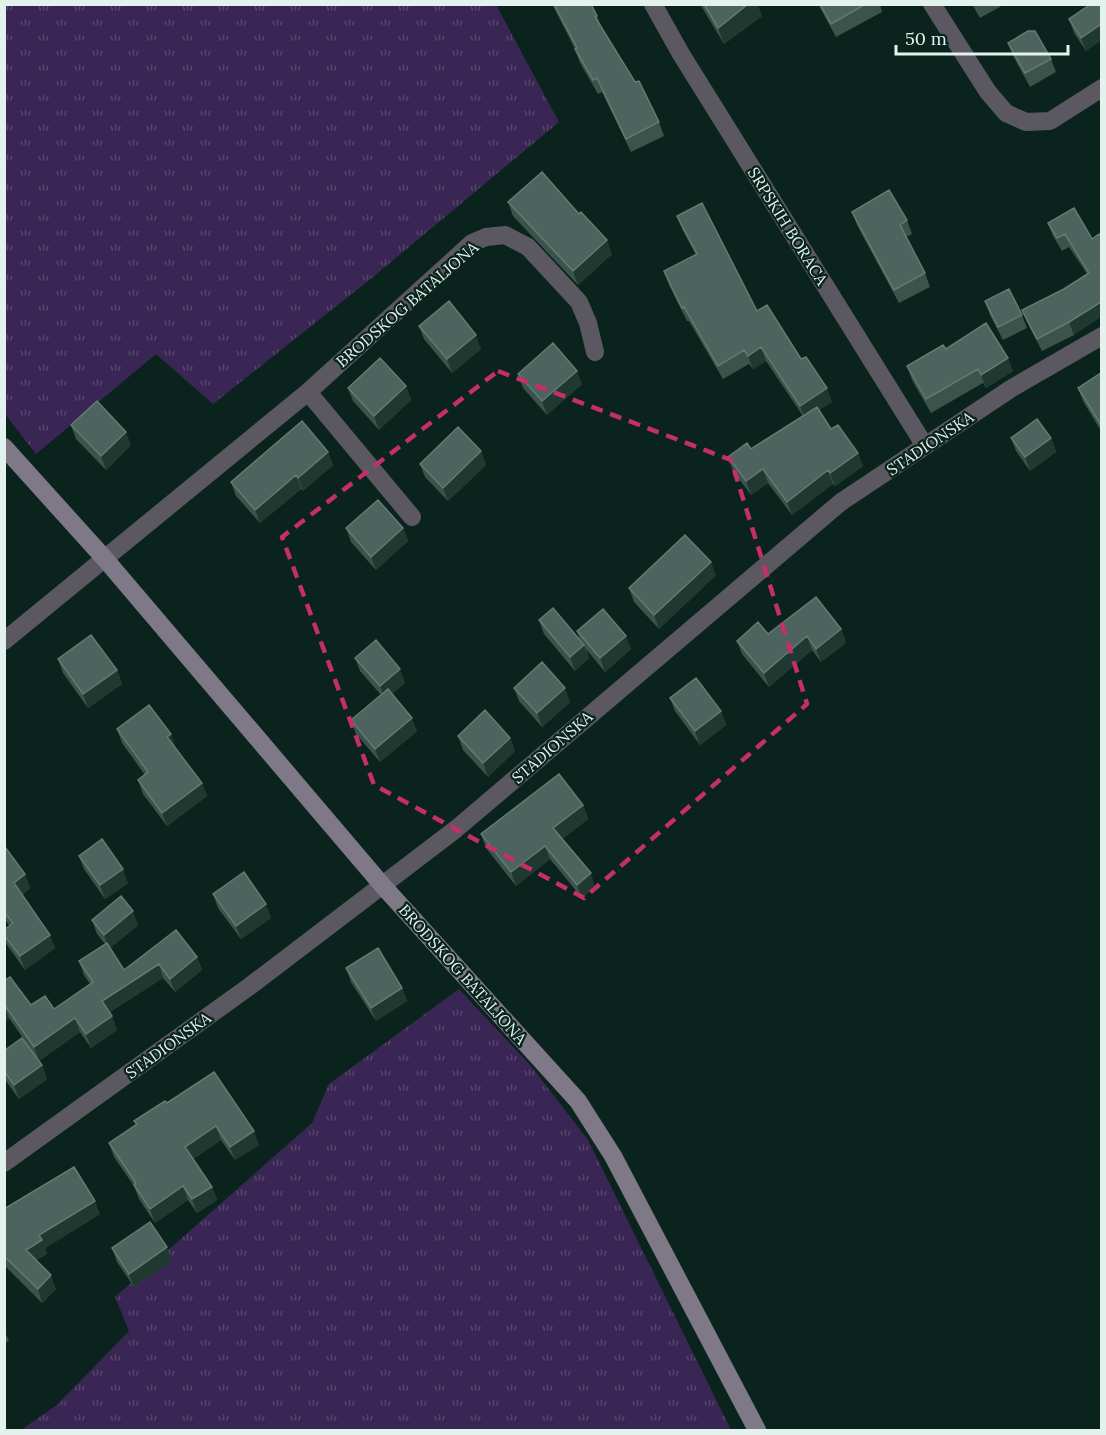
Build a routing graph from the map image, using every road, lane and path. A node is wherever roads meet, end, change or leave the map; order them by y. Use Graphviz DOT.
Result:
graph roads {
  1 [pos="653,4"];
  2 [pos="932,4"];
  3 [pos="1101,88"];
  4 [pos="1101,336"];
  5 [pos="596,352"];
  6 [pos="308,392"];
  7 [pos="925,446"];
  8 [pos="4,447"];
  9 [pos="412,517"];
  10 [pos="105,560"];
  11 [pos="4,641"];
  12 [pos="383,886"];
  13 [pos="4,1163"];
  14 [pos="757,1431"];
  1 -- 7 [label="street, SRPSKIH BORACA"];
  2 -- 3 [label="street"];
  4 -- 7 [label="street, STADIONSKA"];
  5 -- 6 [label="street, BRODSKOG BATALJONA"];
  6 -- 9 [label="street"];
  6 -- 10 [label="street, BRODSKOG BATALJONA"];
  7 -- 12 [label="street, STADIONSKA"];
  8 -- 10 [label="street, BRODSKOG BATALJONA"];
  10 -- 11 [label="street"];
  10 -- 12 [label="street, BRODSKOG BATALJONA"];
  12 -- 13 [label="street, STADIONSKA"];
  12 -- 14 [label="street, BRODSKOG BATALJONA"];
}
